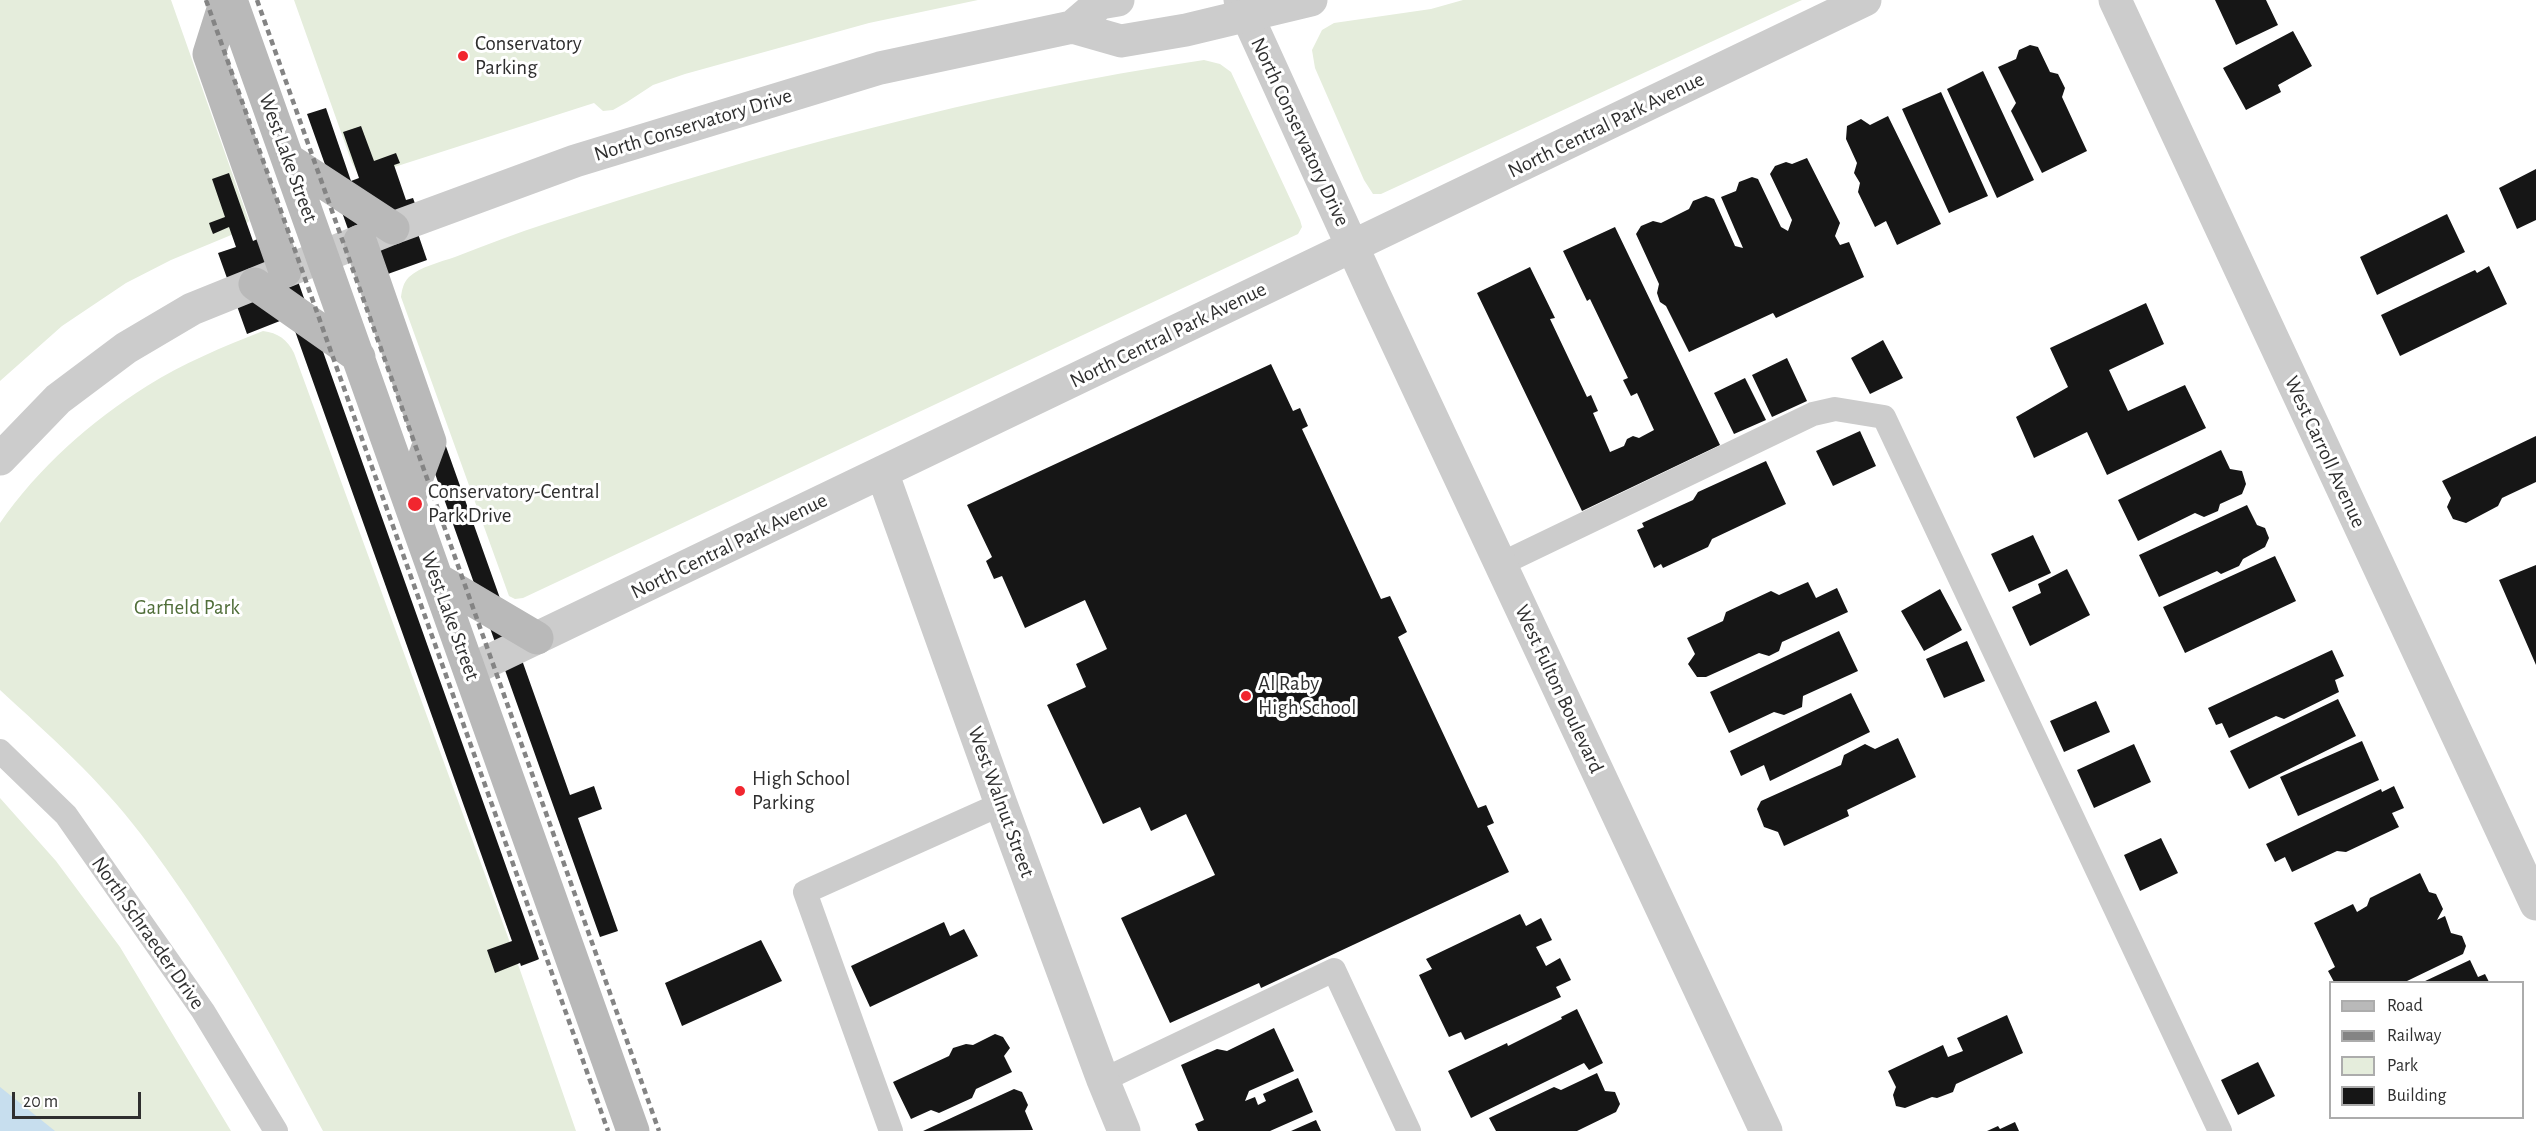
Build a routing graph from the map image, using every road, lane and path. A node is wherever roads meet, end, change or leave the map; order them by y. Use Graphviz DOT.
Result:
graph roads {
  1 [pos="226,0"];
  2 [pos="231,0"];
  3 [pos="1118,0"];
  4 [pos="1311,0"];
  5 [pos="1865,0"];
  6 [pos="2115,0"];
  7 [pos="1244,8"];
  8 [pos="1072,27"];
  9 [pos="289,160"];
  10 [pos="393,228"];
  11 [pos="360,241"];
  12 [pos="1353,247"];
  13 [pos="323,256"];
  14 [pos="285,271"];
  15 [pos="255,284"];
  16 [pos="358,357"];
  17 [pos="0,459"];
  18 [pos="882,472"];
  19 [pos="409,499"];
  20 [pos="1501,564"];
  21 [pos="437,579"];
  22 [pos="537,638"];
  23 [pos="470,670"];
  24 [pos="0,751"];
  25 [pos="1001,804"];
  26 [pos="2536,904"];
  27 [pos="1103,1080"];
  28 [pos="276,1131"];
  29 [pos="633,1131"];
  30 [pos="891,1131"];
  31 [pos="1124,1131"];
  32 [pos="1408,1131"];
  33 [pos="1766,1131"];
  34 [pos="2220,1131"];
  1 -- 14 [label="main road"];
  2 -- 9 [label="main road, West Lake Street"];
  3 -- 8 [label="street, North Conservatory Drive"];
  4 -- 7 [label="street, North Conservatory Drive"];
  5 -- 12 [label="street, North Central Park Avenue"];
  6 -- 26 [label="street, West Carroll Avenue"];
  7 -- 8 [label="street, North Conservatory Drive"];
  7 -- 12 [label="street, North Conservatory Drive"];
  8 -- 10 [label="street, North Conservatory Drive"];
  9 -- 10 [label="main road"];
  9 -- 13 [label="main road, West Lake Street"];
  10 -- 11 [label="street, North Conservatory Drive"];
  11 -- 13 [label="street, North Conservatory Drive"];
  11 -- 19 [label="main road"];
  12 -- 18 [label="street, North Central Park Avenue"];
  12 -- 20 [label="street, West Fulton Boulevard"];
  13 -- 14 [label="street, North Conservatory Drive"];
  13 -- 16 [label="main road, West Lake Street"];
  14 -- 15 [label="street, North Conservatory Drive"];
  15 -- 16 [label="main road"];
  15 -- 17 [label="street, North Conservatory Drive"];
  16 -- 19 [label="main road, West Lake Street"];
  18 -- 22 [label="street, North Central Park Avenue"];
  18 -- 25 [label="street, West Walnut Street"];
  19 -- 21 [label="main road, West Lake Street"];
  20 -- 33 [label="street, West Fulton Boulevard"];
  20 -- 34 [label="lane"];
  21 -- 22 [label="main road"];
  21 -- 23 [label="main road, West Lake Street"];
  22 -- 23 [label="street, North Central Park Avenue"];
  23 -- 29 [label="main road, West Lake Street"];
  24 -- 28 [label="lane, North Schraeder Drive"];
  25 -- 27 [label="street, West Walnut Street"];
  25 -- 30 [label="lane"];
  27 -- 31 [label="street, West Walnut Street"];
  27 -- 32 [label="lane"];
}
